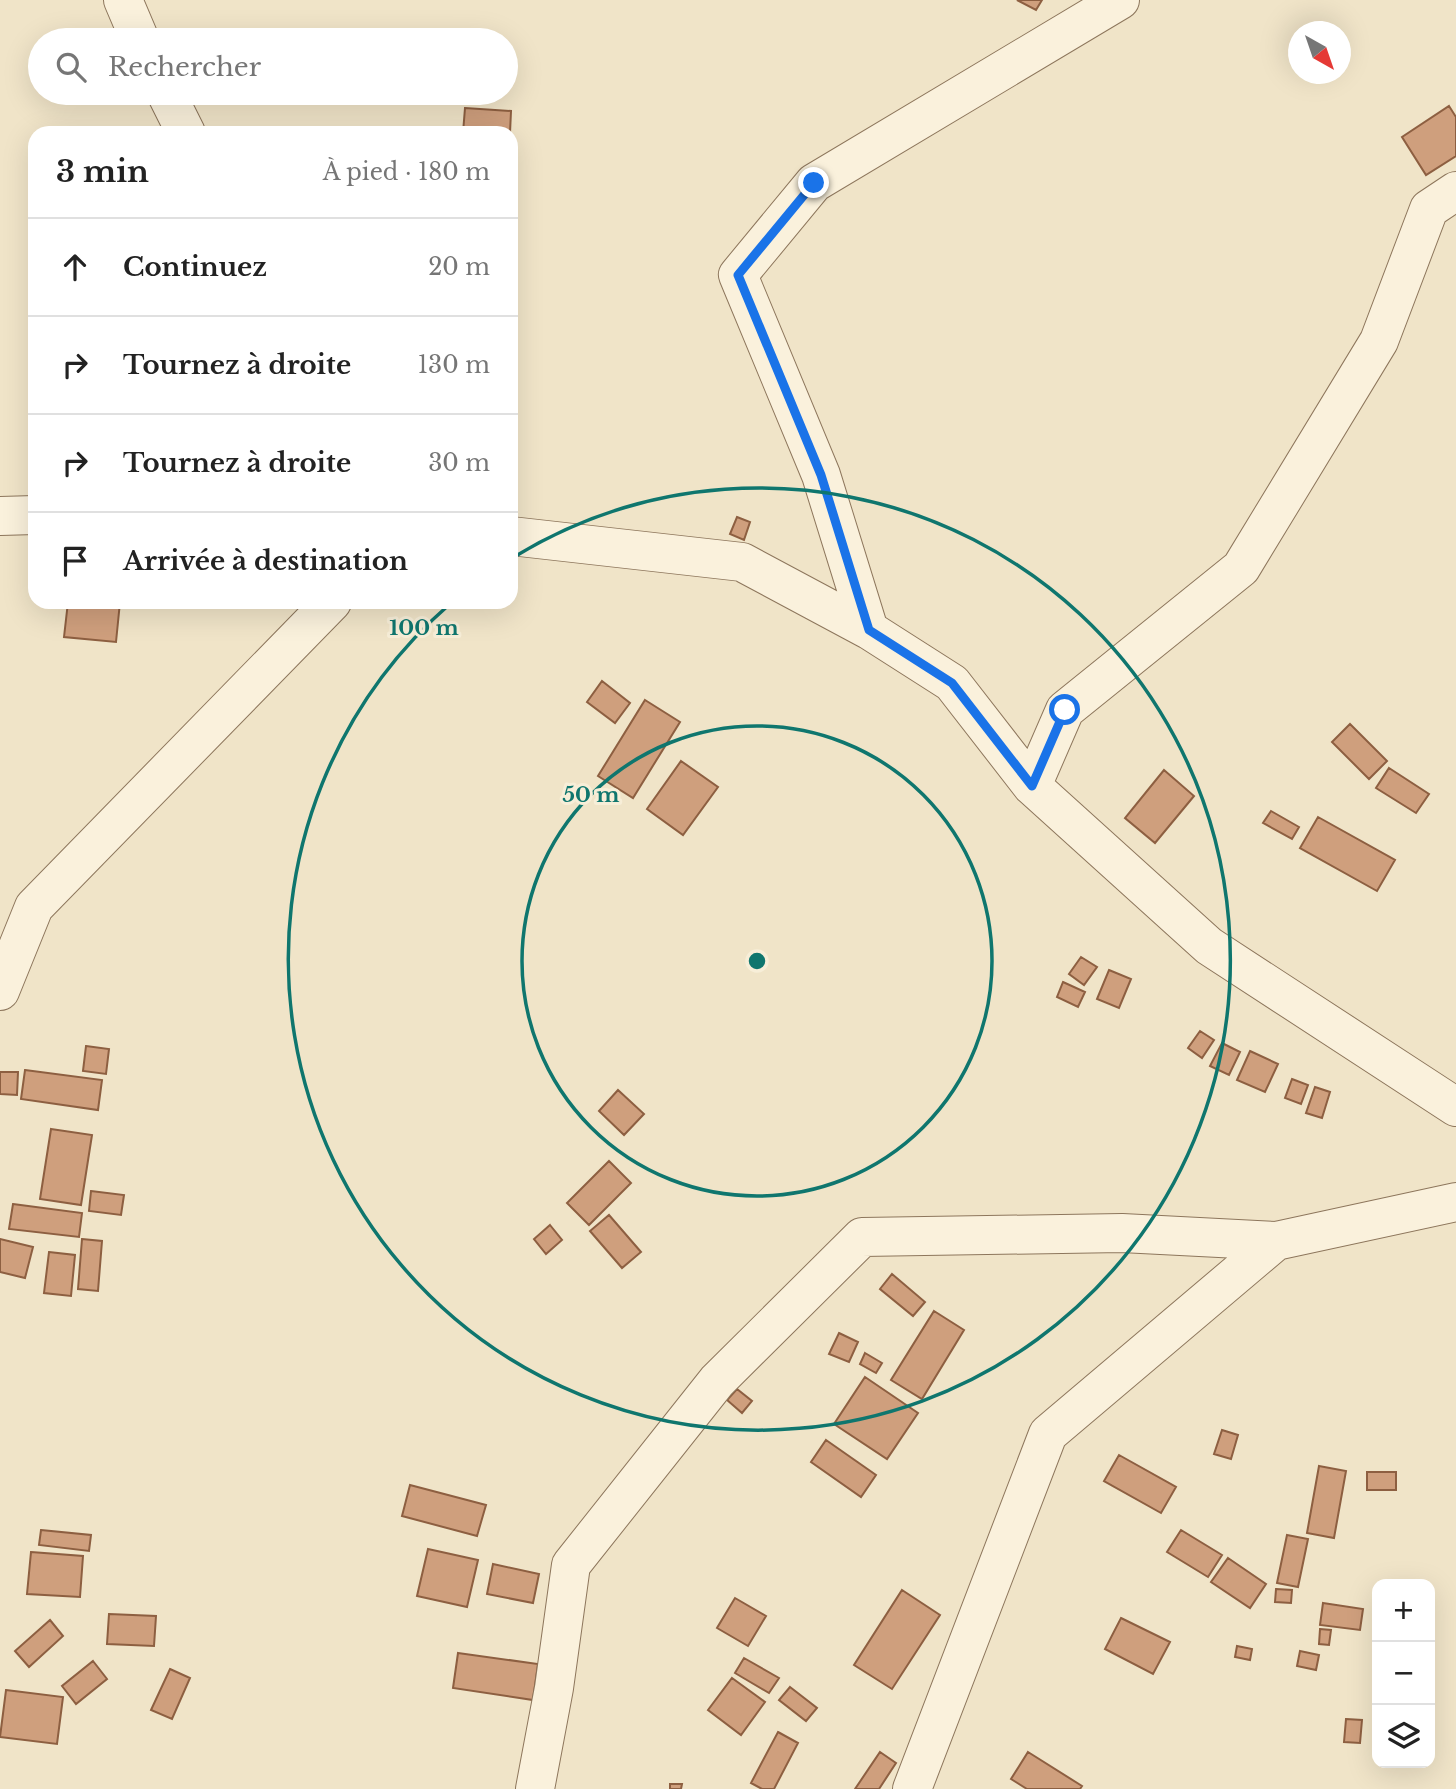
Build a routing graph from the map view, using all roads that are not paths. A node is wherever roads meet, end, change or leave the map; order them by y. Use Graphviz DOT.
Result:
graph roads {
  1 [pos="124,0"];
  2 [pos="1120,0"];
  3 [pos="135,28"];
  4 [pos="172,105"];
  5 [pos="182,126"];
  6 [pos="1456,191"];
  7 [pos="28,515"];
  8 [pos="0,516"];
  9 [pos="518,537"];
  10 [pos="325,609"];
  11 [pos="869,630"];
  12 [pos="1032,786"];
  13 [pos="0,991"];
  14 [pos="1456,1107"];
  15 [pos="1456,1202"];
  16 [pos="1276,1241"];
  17 [pos="535,1789"];
  18 [pos="912,1789"];
  1 -- 3 [label="street"];
  2 -- 11 [label="street"];
  4 -- 5 [label="street"];
  6 -- 12 [label="street"];
  7 -- 8 [label="street"];
  9 -- 11 [label="street"];
  10 -- 13 [label="street"];
  11 -- 12 [label="street"];
  12 -- 14 [label="street"];
  15 -- 16 [label="street"];
  16 -- 17 [label="street"];
  16 -- 18 [label="street"];
}
